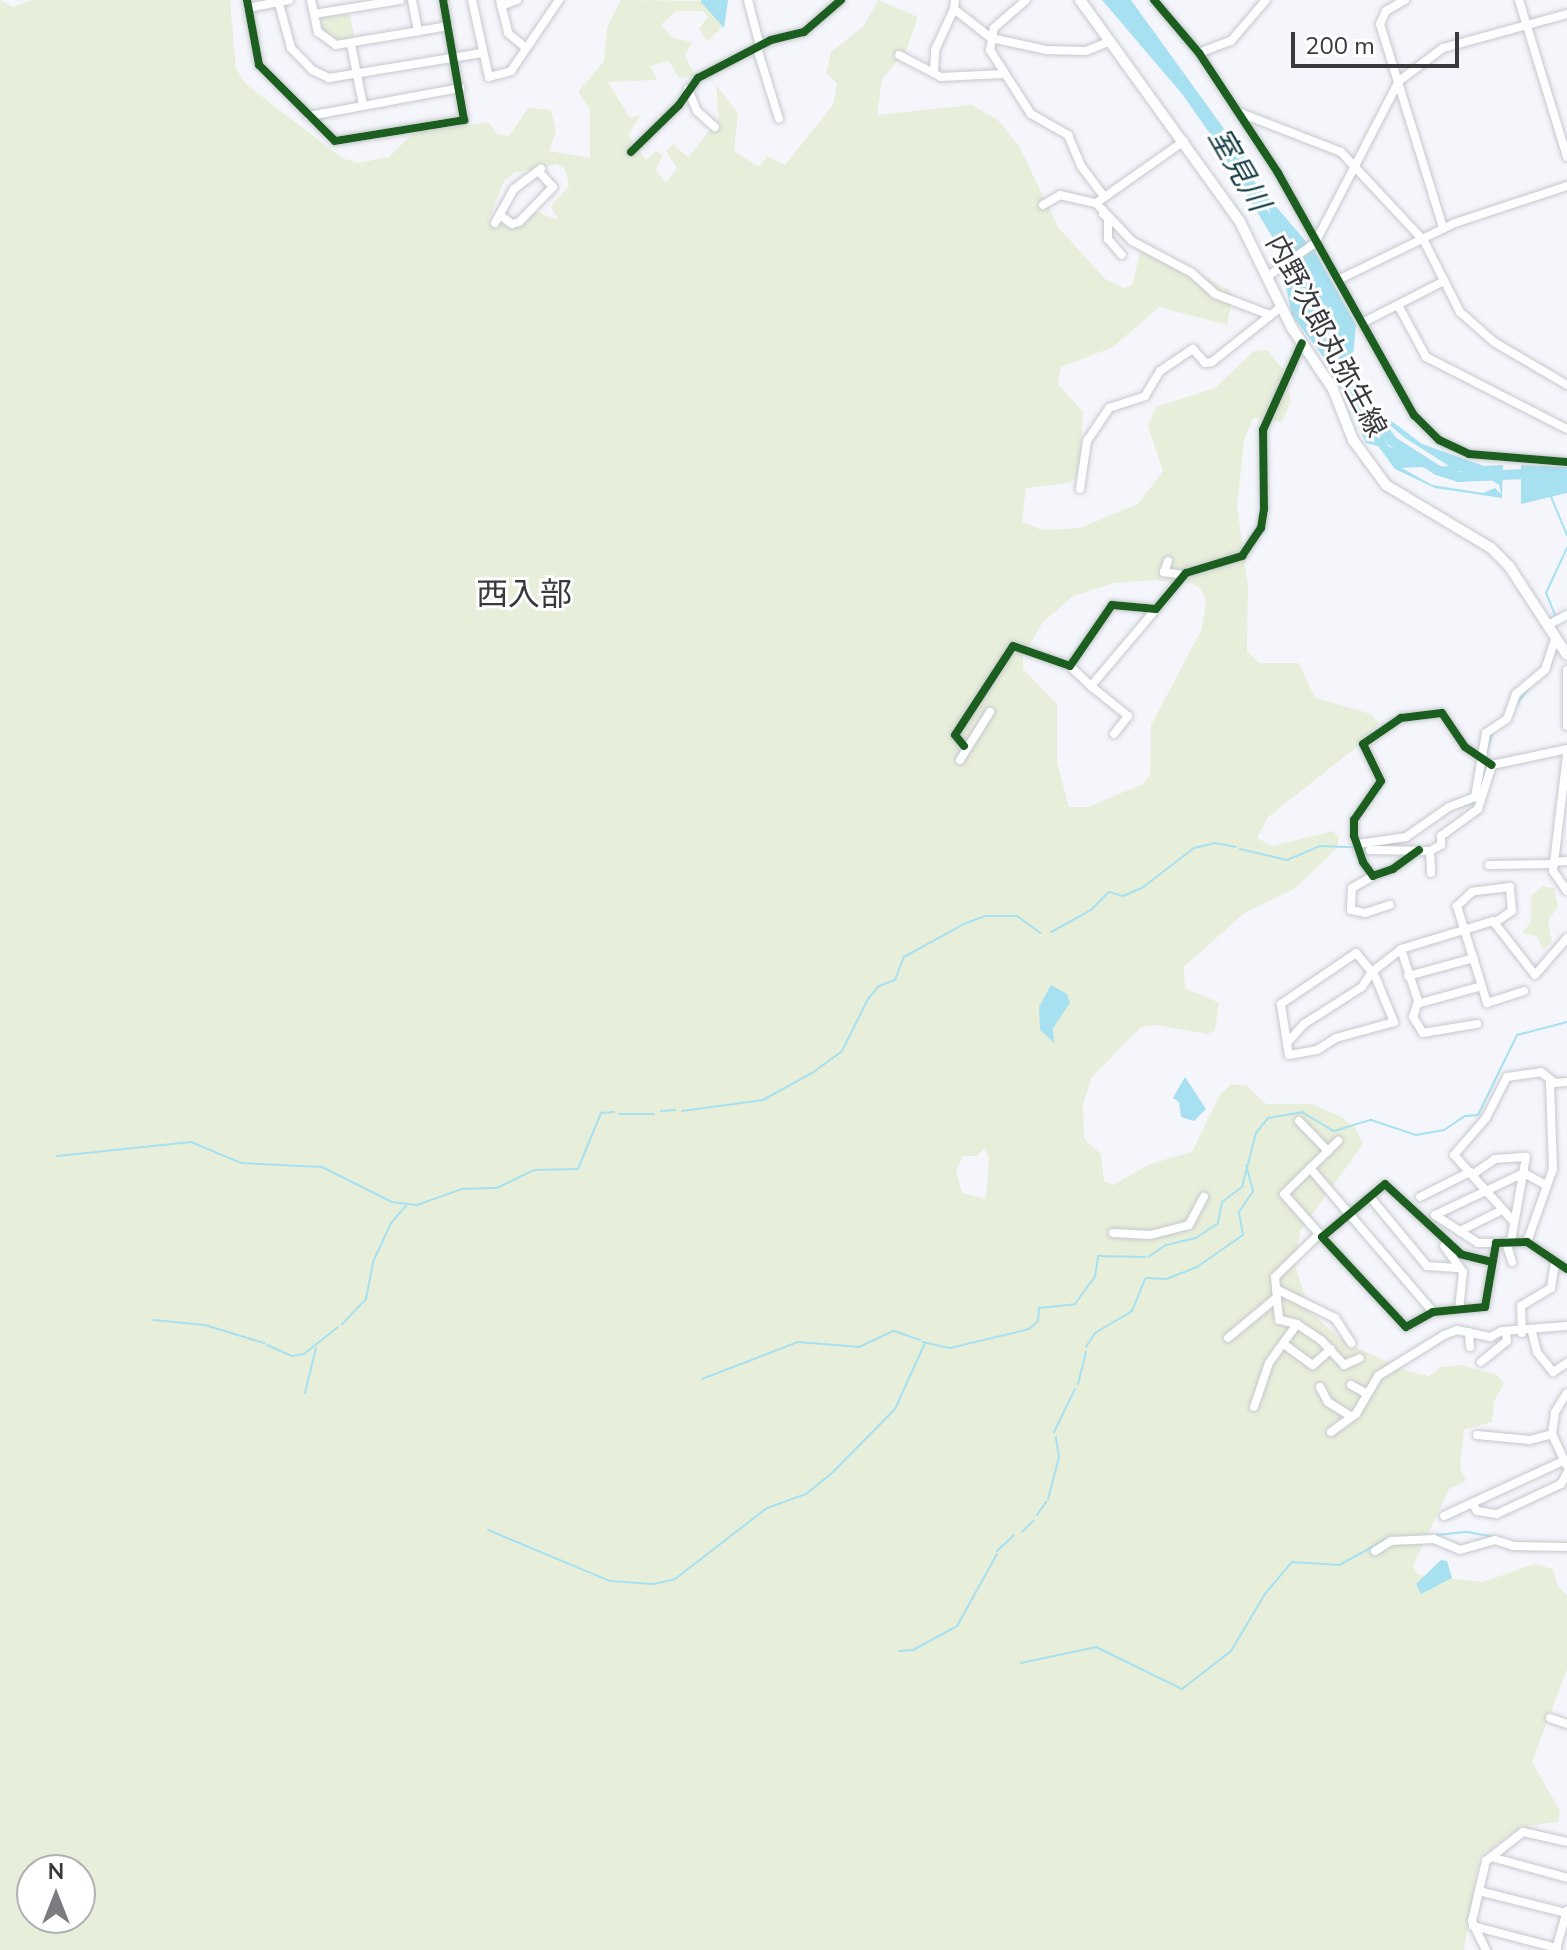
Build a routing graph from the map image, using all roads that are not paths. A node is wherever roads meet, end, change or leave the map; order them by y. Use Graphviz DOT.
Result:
graph roads {
  1 [pos="289,0"];
  2 [pos="311,0"];
  3 [pos="400,0"];
  4 [pos="412,0"];
  5 [pos="443,0"];
  6 [pos="472,0"];
  7 [pos="517,0"];
  8 [pos="559,0"];
  9 [pos="748,0"];
  10 [pos="841,0"];
  11 [pos="1026,0"];
  12 [pos="1080,0"];
  13 [pos="1154,0"];
  14 [pos="1266,0"];
  15 [pos="1405,0"];
  16 [pos="1519,0"];
  17 [pos="278,1"];
  18 [pos="501,3"];
  19 [pos="248,4"];
  20 [pos="955,4"];
  21 [pos="314,14"];
  22 [pos="1567,14"];
  23 [pos="1526,25"];
  24 [pos="448,26"];
  25 [pos="418,31"];
  26 [pos="991,38"];
  27 [pos="1111,41"];
  28 [pos="351,44"];
  29 [pos="758,47"];
  30 [pos="526,48"];
  31 [pos="482,53"];
  32 [pos="1199,53"];
  33 [pos="899,55"];
  34 [pos="454,59"];
  35 [pos="934,72"];
  36 [pos="1002,74"];
  37 [pos="357,76"];
  38 [pos="1399,81"];
  39 [pos="460,88"];
  40 [pos="688,89"];
  41 [pos="363,105"];
  42 [pos="1238,112"];
  43 [pos="309,116"];
  44 [pos="779,119"];
  45 [pos="1555,119"];
  46 [pos="1567,119"];
  47 [pos="715,127"];
  48 [pos="1184,141"];
  49 [pos="631,152"];
  50 [pos="1567,157"];
  51 [pos="1355,165"];
  52 [pos="1567,186"];
  53 [pos="1104,197"];
  54 [pos="1043,205"];
  55 [pos="1094,205"];
  56 [pos="498,219"];
  57 [pos="1443,228"];
  58 [pos="1316,241"];
  59 [pos="1424,241"];
  60 [pos="1122,255"];
  61 [pos="1270,275"];
  62 [pos="1338,280"];
  63 [pos="1444,281"];
  64 [pos="1398,305"];
  65 [pos="1281,307"];
  66 [pos="1267,314"];
  67 [pos="1364,322"];
  68 [pos="1302,343"];
  69 [pos="1567,385"];
  70 [pos="1567,429"];
  71 [pos="1567,462"];
  72 [pos="1080,489"];
  73 [pos="1168,561"];
  74 [pos="1184,575"];
  75 [pos="1156,609"];
  76 [pos="1557,620"];
  77 [pos="1556,637"];
  78 [pos="1567,655"];
  79 [pos="1070,666"];
  80 [pos="1567,670"];
  81 [pos="1091,686"];
  82 [pos="990,712"];
  83 [pos="1567,726"];
  84 [pos="1114,734"];
  85 [pos="964,746"];
  86 [pos="1567,749"];
  87 [pos="1479,755"];
  88 [pos="1567,755"];
  89 [pos="960,760"];
  90 [pos="1492,765"];
  91 [pos="1360,847"];
  92 [pos="1419,850"];
  93 [pos="1430,851"];
  94 [pos="1567,861"];
  95 [pos="1554,863"];
  96 [pos="1489,865"];
  97 [pos="1431,873"];
  98 [pos="1373,876"];
  99 [pos="1567,891"];
  100 [pos="1390,905"];
  101 [pos="1496,922"];
  102 [pos="1465,930"];
  103 [pos="1567,938"];
  104 [pos="1401,949"];
  105 [pos="1474,958"];
  106 [pos="1373,972"];
  107 [pos="1408,976"];
  108 [pos="1482,986"];
  109 [pos="1524,991"];
  110 [pos="1417,1004"];
  111 [pos="1477,1024"];
  112 [pos="1287,1043"];
  113 [pos="1550,1081"];
  114 [pos="1567,1082"];
  115 [pos="1299,1121"];
  116 [pos="1338,1141"];
  117 [pos="1328,1151"];
  118 [pos="1310,1168"];
  119 [pos="1472,1173"];
  120 [pos="1524,1173"];
  121 [pos="1546,1185"];
  122 [pos="1489,1192"];
  123 [pos="1204,1197"];
  124 [pos="1370,1197"];
  125 [pos="1420,1197"];
  126 [pos="1502,1210"];
  127 [pos="1350,1214"];
  128 [pos="1514,1222"];
  129 [pos="1460,1231"];
  130 [pos="1113,1233"];
  131 [pos="1430,1233"];
  132 [pos="1321,1236"];
  133 [pos="1509,1241"];
  134 [pos="1527,1242"];
  135 [pos="1496,1243"];
  136 [pos="1492,1262"];
  137 [pos="1512,1262"];
  138 [pos="1555,1262"];
  139 [pos="1457,1268"];
  140 [pos="1567,1269"];
  141 [pos="1276,1294"];
  142 [pos="1459,1308"];
  143 [pos="1433,1312"];
  144 [pos="1297,1324"];
  145 [pos="1567,1326"];
  146 [pos="1506,1331"];
  147 [pos="1469,1332"];
  148 [pos="1527,1332"];
  149 [pos="1228,1338"];
  150 [pos="1351,1343"];
  151 [pos="1285,1345"];
  152 [pos="1470,1347"];
  153 [pos="1331,1349"];
  154 [pos="1360,1358"];
  155 [pos="1481,1362"];
  156 [pos="1567,1363"];
  157 [pos="1351,1385"];
  158 [pos="1320,1387"];
  159 [pos="1567,1393"];
  160 [pos="1367,1394"];
  161 [pos="1254,1407"];
  162 [pos="1352,1417"];
  163 [pos="1331,1432"];
  164 [pos="1552,1434"];
  165 [pos="1477,1435"];
  166 [pos="1564,1464"];
  167 [pos="1567,1473"];
  168 [pos="1472,1503"];
  169 [pos="1444,1516"];
  170 [pos="1567,1547"];
  171 [pos="1375,1551"];
  172 [pos="1550,1718"];
  173 [pos="1567,1724"];
  174 [pos="1567,1842"];
  175 [pos="1491,1857"];
  176 [pos="1567,1878"];
  177 [pos="1479,1891"];
  178 [pos="1567,1912"];
  179 [pos="1473,1926"];
  180 [pos="1556,1949"];
  181 [pos="1486,1950"];
  1 -- 17 [label="street"];
  2 -- 21 [label="street"];
  3 -- 21 [label="street"];
  4 -- 25 [label="street"];
  5 -- 24 [label="street"];
  6 -- 31 [label="street"];
  7 -- 18 [label="street"];
  8 -- 30 [label="street"];
  9 -- 29 [label="street"];
  10 -- 29 [label="street"];
  11 -- 26 [label="street"];
  12 -- 27 [label="main road, 内野次郎丸弥生線"];
  13 -- 32 [label="street"];
  14 -- 32 [label="street"];
  15 -- 38 [label="street"];
  16 -- 23 [label="street"];
  17 -- 19 [label="street"];
  17 -- 37 [label="street"];
  18 -- 30 [label="street"];
  19 -- 43 [label="street"];
  20 -- 26 [label="street"];
  20 -- 35 [label="street"];
  21 -- 28 [label="street"];
  22 -- 23 [label="street"];
  23 -- 38 [label="street"];
  23 -- 45 [label="street"];
  24 -- 25 [label="street"];
  24 -- 34 [label="street"];
  25 -- 28 [label="street"];
  26 -- 27 [label="street"];
  26 -- 36 [label="street"];
  27 -- 48 [label="main road, 内野次郎丸弥生線"];
  28 -- 37 [label="street"];
  29 -- 40 [label="street"];
  29 -- 44 [label="street"];
  30 -- 31 [label="street"];
  31 -- 34 [label="street"];
  32 -- 42 [label="street"];
  33 -- 35 [label="street"];
  34 -- 37 [label="street"];
  34 -- 39 [label="street"];
  35 -- 36 [label="street"];
  36 -- 53 [label="street"];
  37 -- 41 [label="street"];
  38 -- 51 [label="street"];
  38 -- 57 [label="street"];
  39 -- 41 [label="street"];
  39 -- 43 [label="street"];
  40 -- 47 [label="street"];
  40 -- 49 [label="street"];
  41 -- 43 [label="street"];
  42 -- 51 [label="street"];
  42 -- 58 [label="street"];
  45 -- 46 [label="street"];
  45 -- 50 [label="street"];
  48 -- 53 [label="street"];
  48 -- 61 [label="main road, 内野次郎丸弥生線"];
  51 -- 58 [label="street"];
  51 -- 59 [label="street"];
  52 -- 57 [label="street"];
  53 -- 55 [label="street"];
  54 -- 55 [label="street"];
  55 -- 60 [label="street"];
  55 -- 66 [label="street"];
  56 -- 56 [label="street"];
  57 -- 59 [label="street"];
  58 -- 61 [label="street"];
  58 -- 62 [label="street"];
  59 -- 62 [label="street"];
  59 -- 63 [label="street"];
  61 -- 65 [label="main road, 内野次郎丸弥生線"];
  62 -- 67 [label="street"];
  63 -- 64 [label="street"];
  63 -- 69 [label="street"];
  64 -- 67 [label="street"];
  64 -- 70 [label="street"];
  65 -- 66 [label="street"];
  65 -- 68 [label="main road, 内野次郎丸弥生線"];
  66 -- 72 [label="street"];
  67 -- 71 [label="street"];
  68 -- 74 [label="street"];
  68 -- 76 [label="main road, 内野次郎丸弥生線"];
  73 -- 74 [label="street"];
  74 -- 75 [label="street"];
  75 -- 79 [label="street"];
  75 -- 81 [label="street"];
  76 -- 77 [label="main road, 内野次郎丸弥生線"];
  77 -- 78 [label="main road, 内野次郎丸弥生線"];
  77 -- 87 [label="street"];
  79 -- 81 [label="street"];
  79 -- 85 [label="street"];
  80 -- 83 [label="street"];
  81 -- 84 [label="street"];
  82 -- 85 [label="street"];
  85 -- 89 [label="street"];
  86 -- 90 [label="street"];
  87 -- 90 [label="street"];
  87 -- 91 [label="street"];
  87 -- 91 [label="street"];
  88 -- 95 [label="street"];
  90 -- 93 [label="street"];
  91 -- 92 [label="street"];
  91 -- 98 [label="street"];
  92 -- 93 [label="street"];
  92 -- 98 [label="street"];
  93 -- 97 [label="street"];
  94 -- 95 [label="street"];
  95 -- 96 [label="street"];
  95 -- 99 [label="street"];
  98 -- 100 [label="street"];
  101 -- 102 [label="street"];
  101 -- 102 [label="street"];
  101 -- 103 [label="street"];
  102 -- 104 [label="street"];
  102 -- 105 [label="street"];
  104 -- 106 [label="street"];
  104 -- 107 [label="street"];
  105 -- 107 [label="street"];
  105 -- 108 [label="street"];
  106 -- 112 [label="street"];
  106 -- 112 [label="street"];
  106 -- 112 [label="street"];
  107 -- 110 [label="street"];
  108 -- 109 [label="street"];
  108 -- 110 [label="street"];
  110 -- 111 [label="street"];
  113 -- 114 [label="street"];
  113 -- 119 [label="street"];
  113 -- 121 [label="street"];
  115 -- 117 [label="street"];
  116 -- 117 [label="street"];
  117 -- 118 [label="street"];
  118 -- 127 [label="street"];
  118 -- 132 [label="street"];
  119 -- 120 [label="street"];
  119 -- 122 [label="street"];
  119 -- 125 [label="street"];
  120 -- 121 [label="street"];
  120 -- 122 [label="street"];
  120 -- 128 [label="street"];
  121 -- 134 [label="street"];
  122 -- 126 [label="street"];
  122 -- 129 [label="street"];
  123 -- 130 [label="street"];
  124 -- 127 [label="street"];
  124 -- 136 [label="street"];
  124 -- 139 [label="street"];
  126 -- 128 [label="street"];
  126 -- 129 [label="street"];
  127 -- 132 [label="street"];
  127 -- 143 [label="street"];
  128 -- 133 [label="street"];
  129 -- 135 [label="street"];
  131 -- 139 [label="street"];
  132 -- 141 [label="street"];
  132 -- 143 [label="street"];
  133 -- 134 [label="street"];
  133 -- 135 [label="street"];
  133 -- 137 [label="street"];
  134 -- 138 [label="street"];
  135 -- 136 [label="street"];
  136 -- 142 [label="street"];
  138 -- 140 [label="street"];
  138 -- 148 [label="street"];
  139 -- 142 [label="street"];
  141 -- 144 [label="street"];
  141 -- 149 [label="street"];
  141 -- 150 [label="street"];
  142 -- 143 [label="street"];
  144 -- 151 [label="street"];
  144 -- 153 [label="street"];
  145 -- 148 [label="street"];
  146 -- 147 [label="street"];
  146 -- 148 [label="street"];
  146 -- 155 [label="street"];
  147 -- 152 [label="street"];
  147 -- 160 [label="street"];
  148 -- 156 [label="street"];
  151 -- 153 [label="street"];
  151 -- 161 [label="street"];
  153 -- 154 [label="street"];
  157 -- 160 [label="street"];
  158 -- 162 [label="street"];
  159 -- 164 [label="street"];
  160 -- 162 [label="street"];
  162 -- 163 [label="street"];
  164 -- 165 [label="street"];
  164 -- 166 [label="street"];
  166 -- 168 [label="street"];
  167 -- 168 [label="street"];
  168 -- 169 [label="street"];
  170 -- 171 [label="street"];
  172 -- 173 [label="street"];
  174 -- 175 [label="street"];
  175 -- 176 [label="street"];
  175 -- 177 [label="street"];
  177 -- 178 [label="street"];
  177 -- 179 [label="street"];
  178 -- 180 [label="street"];
  179 -- 180 [label="street"];
  179 -- 181 [label="street"];
}
